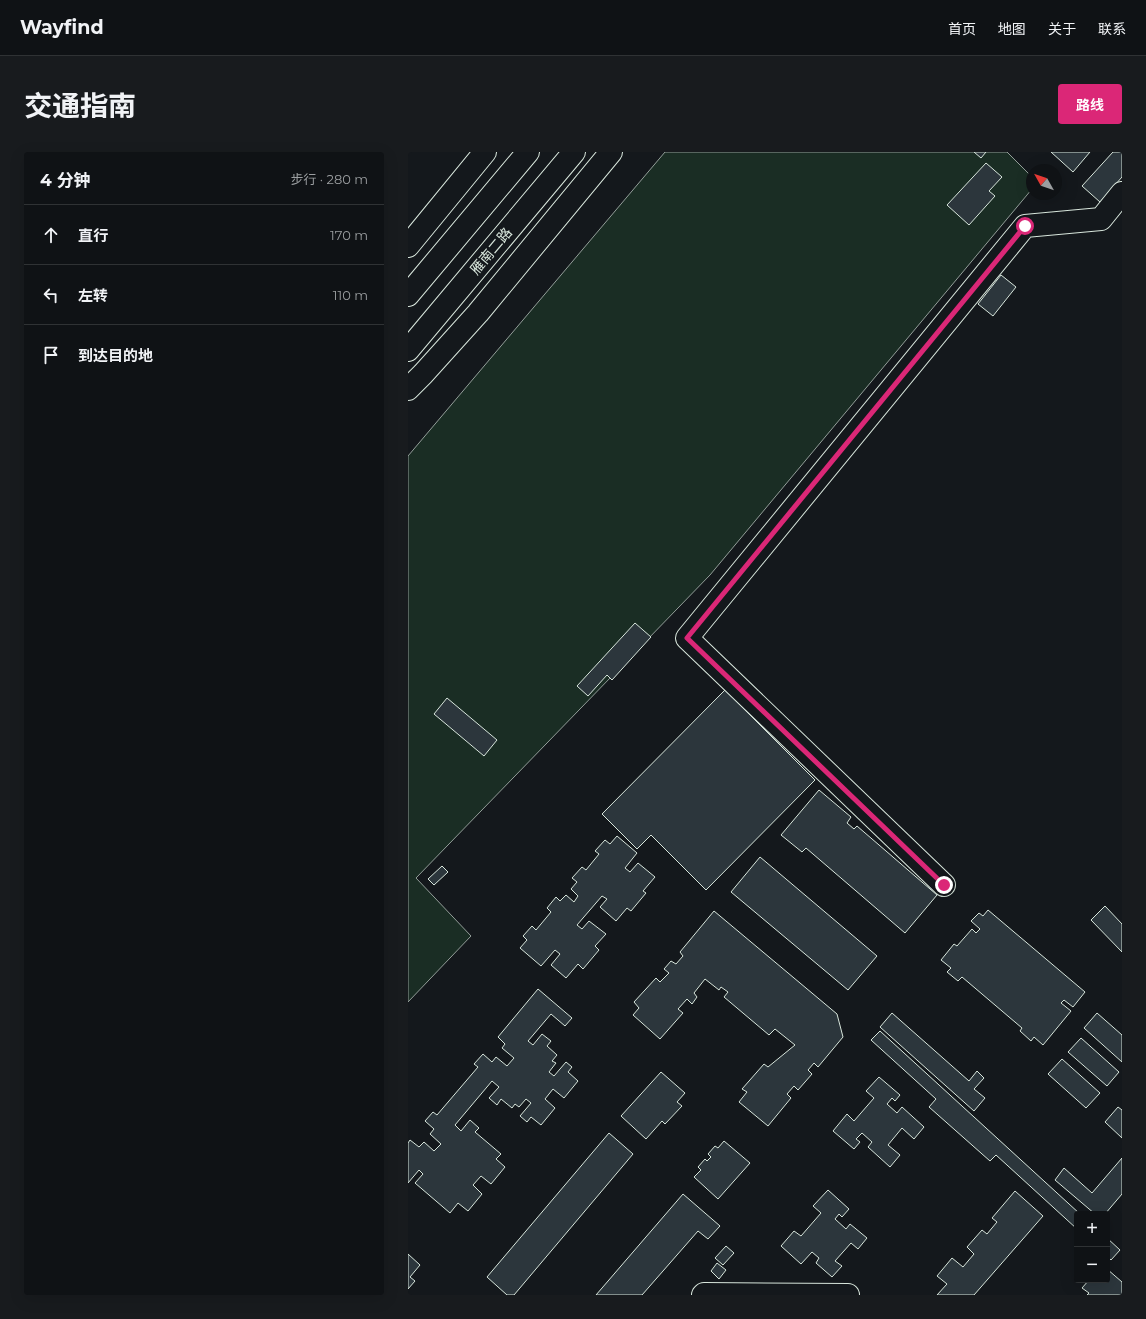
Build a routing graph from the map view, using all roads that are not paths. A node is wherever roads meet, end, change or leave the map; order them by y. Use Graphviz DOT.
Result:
graph roads {
  1 [pos="485,152"];
  2 [pos="528,152"];
  3 [pos="574,152"];
  4 [pos="611,152"];
  5 [pos="1122,194"];
  6 [pos="408,246"];
  7 [pos="408,295"];
  8 [pos="408,350"];
  9 [pos="408,389"];
  10 [pos="944,885"];
  11 [pos="704,1295"];
  12 [pos="848,1295"];
  1 -- 6 [label="main road"];
  2 -- 7 [label="main road"];
  3 -- 8 [label="main road, 雁南二路"];
  4 -- 9 [label="main road"];
  5 -- 10 [label="main road"];
  11 -- 12 [label="main road"];
}
